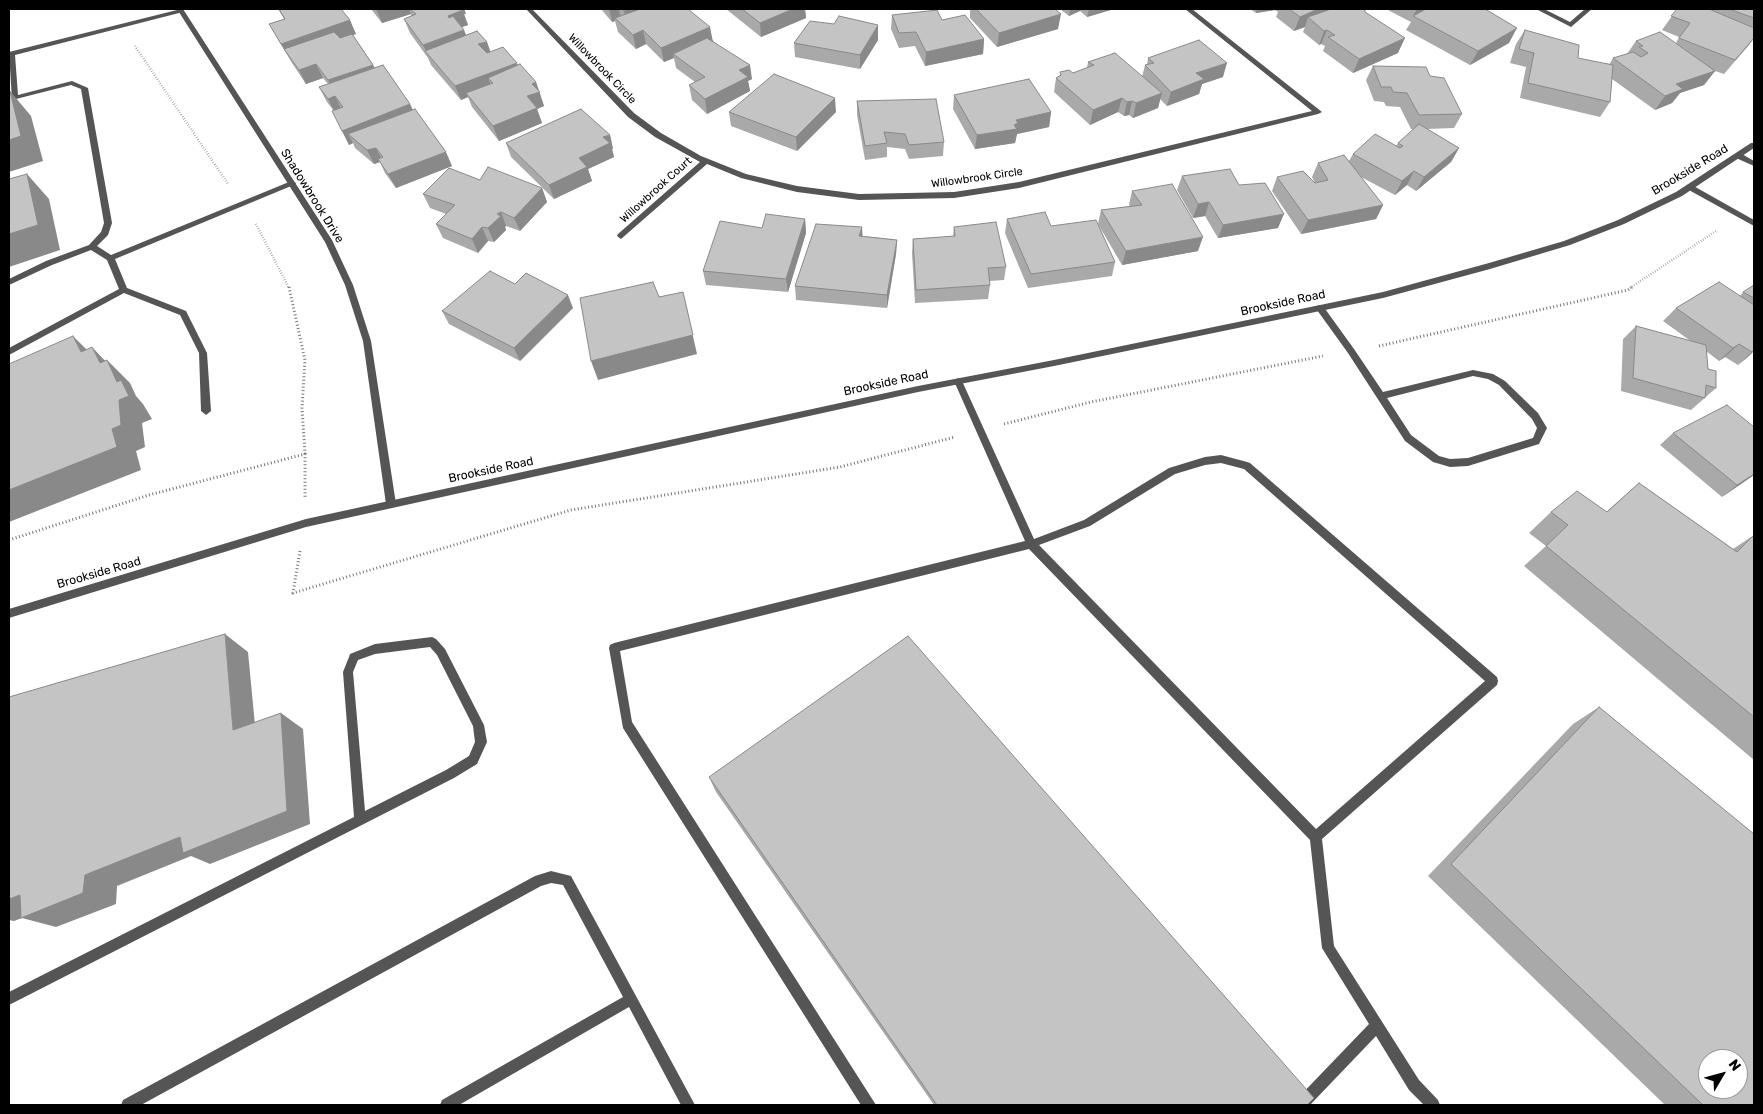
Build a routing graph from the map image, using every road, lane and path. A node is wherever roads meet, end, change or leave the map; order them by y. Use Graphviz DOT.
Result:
graph roads {
  1 [pos="183,9"];
  2 [pos="529,9"];
  3 [pos="1188,9"];
  4 [pos="1539,9"];
  5 [pos="1589,9"];
  6 [pos="10,54"];
  7 [pos="12,99"];
  8 [pos="1754,145"];
  9 [pos="1740,156"];
  10 [pos="706,161"];
  11 [pos="1754,164"];
  12 [pos="292,184"];
  13 [pos="1690,187"];
  14 [pos="1739,216"];
  15 [pos="1754,224"];
  16 [pos="621,236"];
  17 [pos="92,248"];
  18 [pos="110,258"];
  19 [pos="9,282"];
  20 [pos="124,290"];
  21 [pos="1320,308"];
  22 [pos="1351,351"];
  23 [pos="9,352"];
  24 [pos="958,381"];
  25 [pos="1382,396"];
  26 [pos="206,411"];
  27 [pos="980,430"];
  28 [pos="391,504"];
  29 [pos="306,523"];
  30 [pos="9,540"];
  31 [pos="1031,544"];
  32 [pos="9,614"];
  33 [pos="360,820"];
  34 [pos="1316,837"];
  35 [pos="9,999"];
  36 [pos="631,999"];
  37 [pos="1375,1027"];
  38 [pos="128,1105"];
  39 [pos="447,1105"];
  40 [pos="688,1105"];
  41 [pos="869,1105"];
  42 [pos="1301,1105"];
  43 [pos="1433,1105"];
  1 -- 6 [label="street"];
  1 -- 12 [label="street, Shadowbrook Drive"];
  2 -- 10 [label="street, Willowbrook Circle"];
  3 -- 10 [label="street, Willowbrook Circle"];
  4 -- 5 [label="street"];
  6 -- 7 [label="street"];
  7 -- 17 [label="street"];
  8 -- 9 [label="street, Brookside Road"];
  9 -- 11 [label="street"];
  9 -- 13 [label="street, Brookside Road"];
  10 -- 16 [label="street, Willowbrook Court"];
  12 -- 18 [label="street"];
  12 -- 28 [label="street, Shadowbrook Drive"];
  13 -- 14 [label="street"];
  13 -- 21 [label="street, Brookside Road"];
  14 -- 15 [label="street"];
  14 -- 22 [label="path"];
  17 -- 18 [label="street"];
  17 -- 19 [label="street"];
  18 -- 20 [label="street"];
  20 -- 23 [label="street"];
  20 -- 26 [label="street"];
  21 -- 22 [label="street"];
  21 -- 24 [label="street, Brookside Road"];
  22 -- 25 [label="street"];
  22 -- 27 [label="path"];
  24 -- 27 [label="street"];
  24 -- 28 [label="street, Brookside Road"];
  25 -- 25 [label="street"];
  27 -- 29 [label="path"];
  27 -- 31 [label="street"];
  28 -- 29 [label="street, Brookside Road"];
  29 -- 30 [label="path"];
  29 -- 32 [label="street, Brookside Road"];
  31 -- 34 [label="street"];
  31 -- 34 [label="street"];
  31 -- 41 [label="street"];
  33 -- 33 [label="street"];
  33 -- 35 [label="street"];
  34 -- 37 [label="street"];
  36 -- 38 [label="street"];
  36 -- 39 [label="street"];
  36 -- 40 [label="street"];
  37 -- 42 [label="street"];
  37 -- 43 [label="street"];
}
